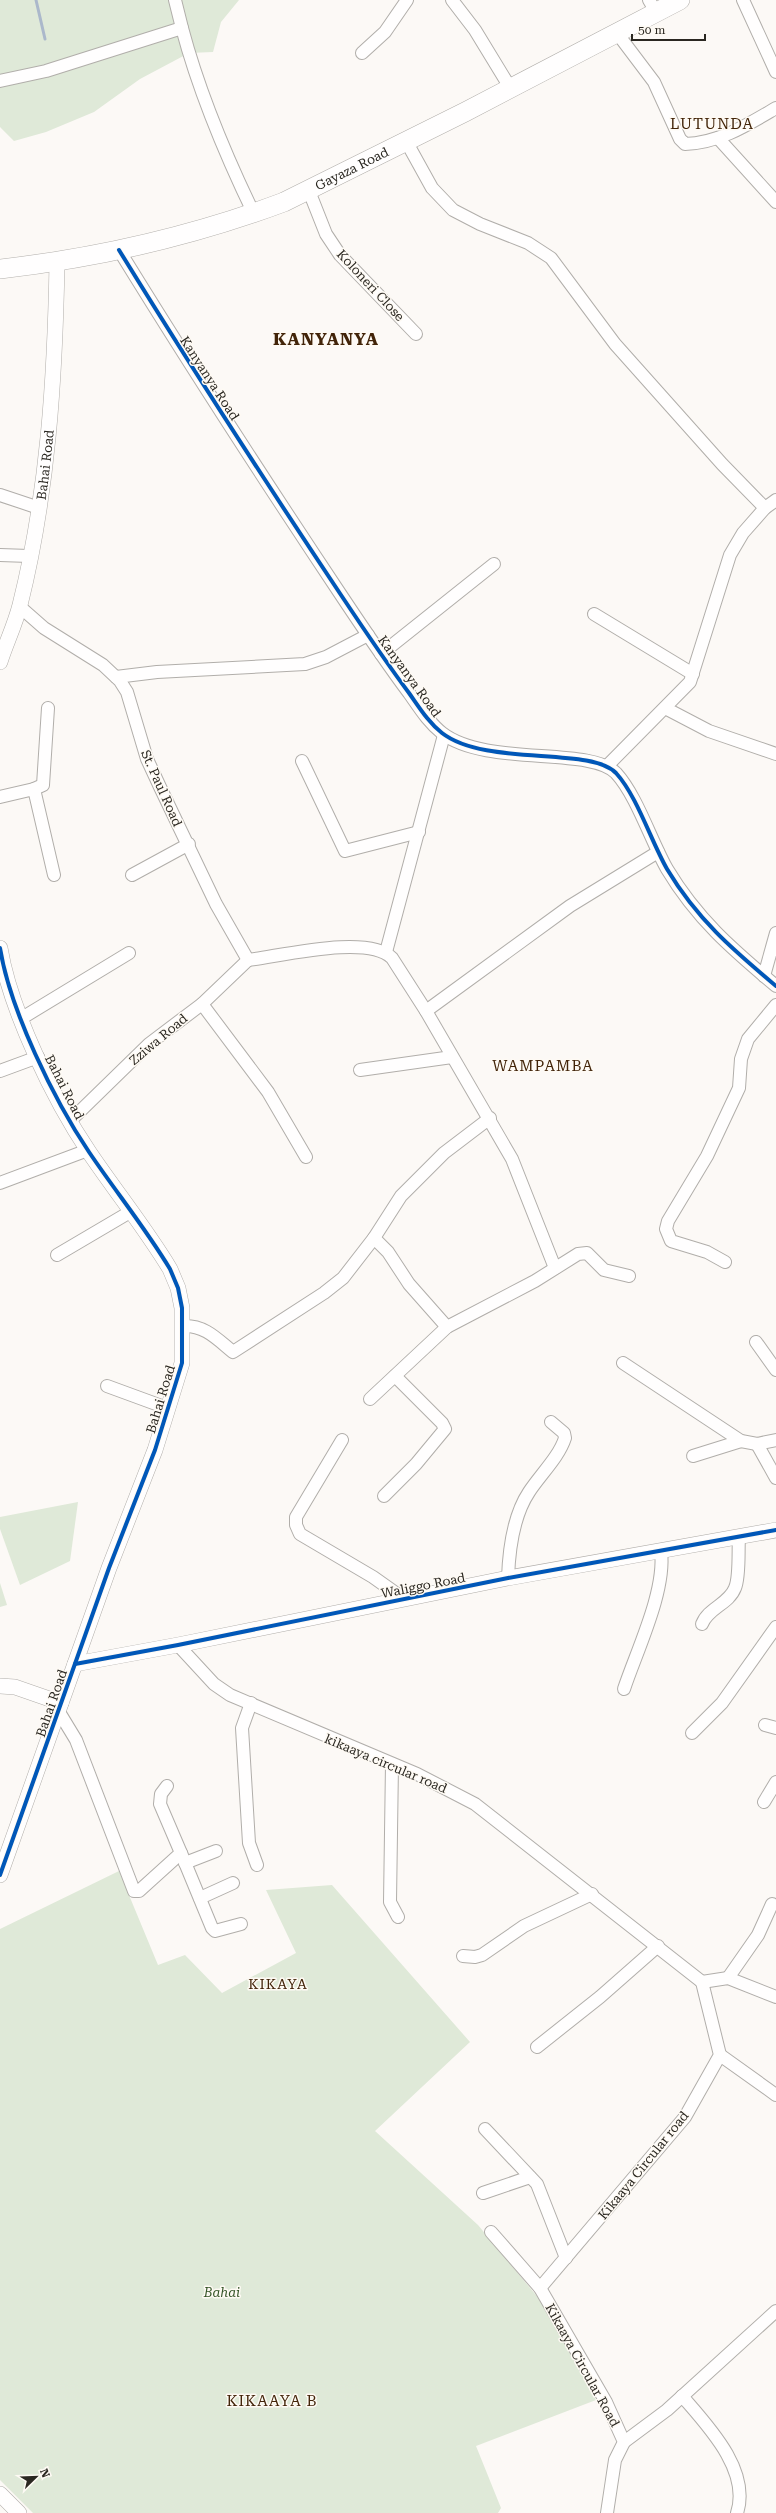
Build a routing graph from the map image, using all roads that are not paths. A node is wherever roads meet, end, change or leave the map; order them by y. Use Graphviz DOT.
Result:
graph roads {
  1 [pos="175,0"];
  2 [pos="407,0"];
  3 [pos="452,0"];
  4 [pos="680,0"];
  5 [pos="743,0"];
  6 [pos="652,6"];
  7 [pos="182,28"];
  8 [pos="617,33"];
  9 [pos="362,53"];
  10 [pos="776,72"];
  11 [pos="0,81"];
  12 [pos="511,88"];
  13 [pos="776,108"];
  14 [pos="718,138"];
  15 [pos="406,141"];
  16 [pos="309,191"];
  17 [pos="776,202"];
  18 [pos="254,214"];
  19 [pos="119,250"];
  20 [pos="57,263"];
  21 [pos="0,269"];
  22 [pos="416,334"];
  23 [pos="0,495"];
  24 [pos="776,500"];
  25 [pos="39,508"];
  26 [pos="765,508"];
  27 [pos="0,555"];
  28 [pos="29,556"];
  29 [pos="494,564"];
  30 [pos="19,606"];
  31 [pos="594,614"];
  32 [pos="368,635"];
  33 [pos="381,654"];
  34 [pos="0,662"];
  35 [pos="693,674"];
  36 [pos="116,677"];
  37 [pos="48,708"];
  38 [pos="665,708"];
  39 [pos="444,735"];
  40 [pos="776,754"];
  41 [pos="302,761"];
  42 [pos="607,766"];
  43 [pos="34,789"];
  44 [pos="0,797"];
  45 [pos="419,832"];
  46 [pos="189,844"];
  47 [pos="658,852"];
  48 [pos="54,874"];
  49 [pos="132,875"];
  50 [pos="776,932"];
  51 [pos="0,948"];
  52 [pos="386,952"];
  53 [pos="129,953"];
  54 [pos="248,960"];
  55 [pos="764,976"];
  56 [pos="776,986"];
  57 [pos="202,1004"];
  58 [pos="776,1005"];
  59 [pos="426,1011"];
  60 [pos="22,1018"];
  61 [pos="38,1057"];
  62 [pos="452,1057"];
  63 [pos="360,1070"];
  64 [pos="0,1071"];
  65 [pos="490,1118"];
  66 [pos="70,1121"];
  67 [pos="88,1150"];
  68 [pos="306,1157"];
  69 [pos="0,1183"];
  70 [pos="130,1212"];
  71 [pos="374,1238"];
  72 [pos="57,1255"];
  73 [pos="725,1262"];
  74 [pos="555,1268"];
  75 [pos="629,1276"];
  76 [pos="183,1326"];
  77 [pos="447,1327"];
  78 [pos="756,1342"];
  79 [pos="623,1363"];
  80 [pos="776,1370"];
  81 [pos="395,1376"];
  82 [pos="107,1386"];
  83 [pos="370,1399"];
  84 [pos="167,1408"];
  85 [pos="551,1422"];
  86 [pos="342,1440"];
  87 [pos="776,1440"];
  88 [pos="741,1441"];
  89 [pos="757,1444"];
  90 [pos="693,1456"];
  91 [pos="776,1478"];
  92 [pos="384,1496"];
  93 [pos="776,1530"];
  94 [pos="739,1537"];
  95 [pos="661,1551"];
  96 [pos="508,1578"];
  97 [pos="404,1599"];
  98 [pos="702,1624"];
  99 [pos="776,1627"];
  100 [pos="178,1645"];
  101 [pos="75,1664"];
  102 [pos="0,1686"];
  103 [pos="624,1689"];
  104 [pos="251,1703"];
  105 [pos="60,1708"];
  106 [pos="692,1733"];
  107 [pos="392,1764"];
  108 [pos="776,1782"];
  109 [pos="168,1786"];
  110 [pos="764,1802"];
  111 [pos="216,1852"];
  112 [pos="183,1858"];
  113 [pos="258,1865"];
  114 [pos="0,1875"];
  115 [pos="233,1883"];
  116 [pos="592,1894"];
  117 [pos="200,1898"];
  118 [pos="772,1904"];
  119 [pos="398,1917"];
  120 [pos="241,1924"];
  121 [pos="658,1946"];
  122 [pos="463,1956"];
  123 [pos="728,1978"];
  124 [pos="702,1982"];
  125 [pos="776,1996"];
  126 [pos="537,2047"];
  127 [pos="720,2055"];
  128 [pos="776,2096"];
  129 [pos="485,2129"];
  130 [pos="530,2176"];
  131 [pos="483,2193"];
  132 [pos="491,2232"];
  133 [pos="566,2258"];
  134 [pos="540,2288"];
  135 [pos="776,2311"];
  136 [pos="682,2396"];
  137 [pos="624,2442"];
  138 [pos="0,2494"];
  139 [pos="19,2513"];
  140 [pos="607,2513"];
  141 [pos="738,2513"];
  1 -- 7 [label="street"];
  2 -- 9 [label="street"];
  3 -- 12 [label="street"];
  4 -- 6 [label="main road, Gayaza Road"];
  5 -- 10 [label="street"];
  6 -- 8 [label="main road, Gayaza Road"];
  7 -- 11 [label="street"];
  7 -- 18 [label="street"];
  8 -- 12 [label="main road, Gayaza Road"];
  8 -- 14 [label="street"];
  12 -- 15 [label="main road, Gayaza Road"];
  13 -- 14 [label="street"];
  14 -- 17 [label="street"];
  15 -- 16 [label="main road, Gayaza Road"];
  15 -- 26 [label="street"];
  16 -- 18 [label="main road, Gayaza Road"];
  16 -- 22 [label="street, Koloneri Close"];
  18 -- 19 [label="main road, Gayaza Road"];
  19 -- 20 [label="main road, Gayaza Road"];
  19 -- 32 [label="street, Kanyanya Road"];
  20 -- 21 [label="main road, Gayaza Road"];
  20 -- 25 [label="street, Bahai Road"];
  23 -- 25 [label="street"];
  24 -- 26 [label="street"];
  25 -- 28 [label="street, Bahai Road"];
  26 -- 35 [label="street"];
  27 -- 28 [label="street"];
  28 -- 30 [label="street, Bahai Road"];
  29 -- 33 [label="street"];
  30 -- 34 [label="street, Bahai Road"];
  30 -- 36 [label="street, St. Paul Road"];
  31 -- 35 [label="street"];
  32 -- 33 [label="street, Kanyanya Road"];
  32 -- 36 [label="street"];
  33 -- 39 [label="street, Kanyanya Road"];
  35 -- 38 [label="street"];
  36 -- 46 [label="street, St. Paul Road"];
  37 -- 43 [label="street"];
  38 -- 40 [label="street"];
  38 -- 42 [label="street"];
  39 -- 42 [label="street, Kanyanya Road"];
  39 -- 45 [label="street"];
  41 -- 45 [label="street"];
  42 -- 47 [label="street, Kanyanya Road"];
  43 -- 44 [label="street"];
  43 -- 48 [label="street"];
  45 -- 52 [label="street"];
  46 -- 49 [label="street"];
  46 -- 54 [label="street, St. Paul Road"];
  47 -- 55 [label="street, Kanyanya Road"];
  47 -- 59 [label="street"];
  50 -- 55 [label="street"];
  51 -- 60 [label="street, Bahai Road"];
  52 -- 54 [label="street"];
  52 -- 59 [label="street"];
  53 -- 60 [label="street"];
  54 -- 57 [label="street, Zziwa Road"];
  55 -- 56 [label="street, Kanyanya Road"];
  57 -- 66 [label="street, Zziwa Road"];
  57 -- 68 [label="street"];
  58 -- 73 [label="street"];
  59 -- 62 [label="street"];
  60 -- 61 [label="street, Bahai Road"];
  61 -- 64 [label="street"];
  61 -- 66 [label="street, Bahai Road"];
  62 -- 63 [label="street"];
  62 -- 65 [label="street"];
  65 -- 71 [label="street"];
  65 -- 74 [label="street"];
  66 -- 67 [label="street, Bahai Road"];
  67 -- 69 [label="street"];
  67 -- 70 [label="street, Bahai Road"];
  70 -- 72 [label="street"];
  70 -- 76 [label="street, Bahai Road"];
  71 -- 76 [label="street"];
  71 -- 77 [label="street"];
  74 -- 75 [label="street"];
  74 -- 77 [label="street"];
  76 -- 84 [label="street, Bahai Road"];
  77 -- 81 [label="street"];
  78 -- 80 [label="street"];
  79 -- 88 [label="street"];
  81 -- 83 [label="street"];
  81 -- 92 [label="street"];
  82 -- 84 [label="street"];
  84 -- 101 [label="street, Bahai Road"];
  85 -- 96 [label="street"];
  86 -- 97 [label="street"];
  87 -- 89 [label="street"];
  88 -- 89 [label="street"];
  88 -- 90 [label="street"];
  89 -- 91 [label="street"];
  93 -- 94 [label="street, Waliggo Road"];
  94 -- 95 [label="street, Waliggo Road"];
  94 -- 98 [label="street"];
  95 -- 96 [label="street, Waliggo Road"];
  95 -- 103 [label="street"];
  96 -- 97 [label="street, Waliggo Road"];
  97 -- 100 [label="street, Waliggo Road"];
  99 -- 106 [label="street"];
  100 -- 101 [label="street, Waliggo Road"];
  100 -- 104 [label="street, kikaaya circular road"];
  101 -- 105 [label="street, Bahai Road"];
  102 -- 105 [label="street"];
  104 -- 107 [label="street, kikaaya circular road"];
  104 -- 113 [label="street"];
  105 -- 112 [label="street"];
  105 -- 114 [label="street, Bahai Road"];
  107 -- 116 [label="street, kikaaya circular road"];
  107 -- 119 [label="street"];
  108 -- 110 [label="street"];
  109 -- 112 [label="street"];
  111 -- 112 [label="street"];
  112 -- 117 [label="street"];
  115 -- 117 [label="street"];
  116 -- 121 [label="street, kikaaya circular road"];
  116 -- 122 [label="street"];
  117 -- 120 [label="street"];
  118 -- 123 [label="street"];
  121 -- 124 [label="street, kikaaya circular road"];
  121 -- 126 [label="street"];
  123 -- 124 [label="street"];
  123 -- 125 [label="street"];
  124 -- 127 [label="street"];
  127 -- 128 [label="street"];
  127 -- 133 [label="street, Kikaaya Circular road"];
  129 -- 130 [label="street"];
  130 -- 131 [label="street"];
  130 -- 133 [label="street"];
  132 -- 134 [label="street, Kikaaya Circular Road"];
  133 -- 134 [label="street, Kikaaya Circular road"];
  134 -- 137 [label="street, Kikaaya Circular Road"];
  135 -- 136 [label="street"];
  136 -- 137 [label="street"];
  136 -- 141 [label="street"];
  137 -- 140 [label="street, Kikaaya Circular Road"];
  138 -- 139 [label="street"];
}
